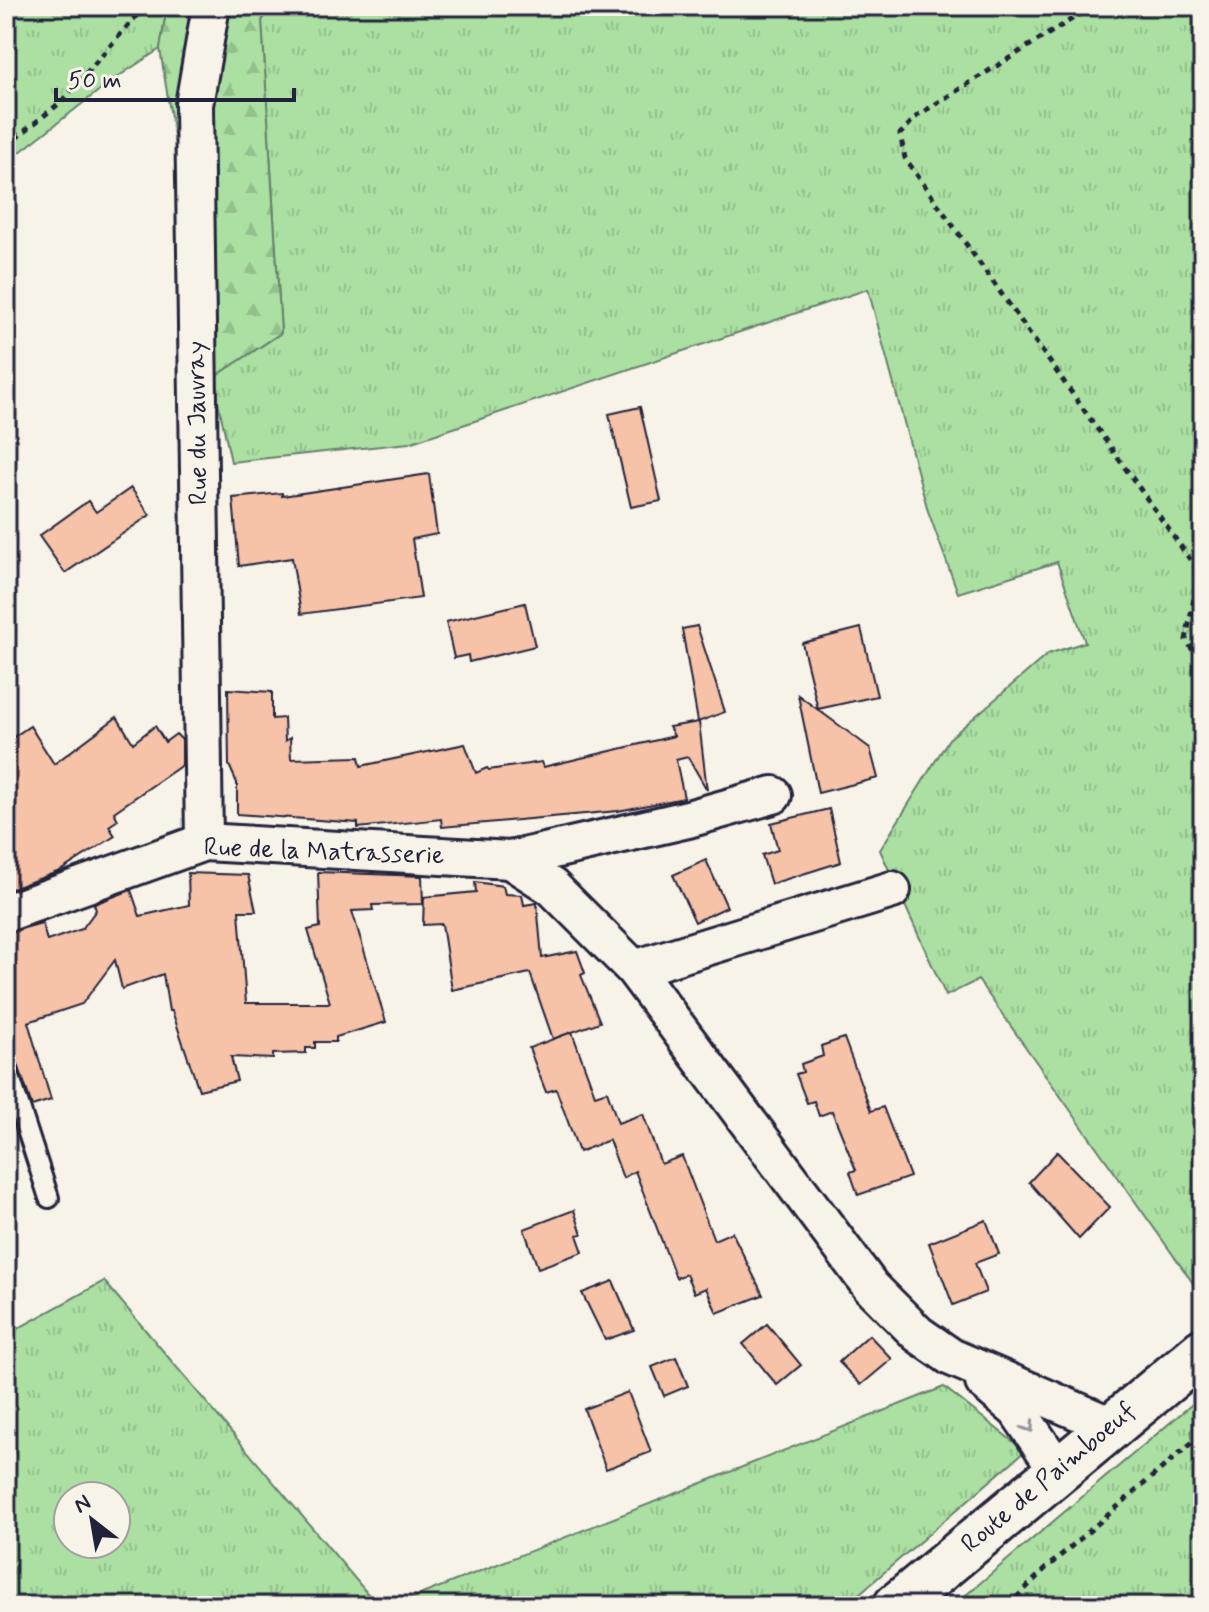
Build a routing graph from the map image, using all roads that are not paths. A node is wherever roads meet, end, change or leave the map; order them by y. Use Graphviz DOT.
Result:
graph roads {
  1 [pos="211,6"];
  2 [pos="773,795"];
  3 [pos="204,842"];
  4 [pos="510,860"];
  5 [pos="892,890"];
  6 [pos="6,913"];
  7 [pos="634,969"];
  8 [pos="6,1065"];
  9 [pos="49,1198"];
  10 [pos="1203,1351"];
  11 [pos="951,1357"];
  12 [pos="1112,1426"];
  13 [pos="1058,1470"];
  14 [pos="896,1606"];
  1 -- 3 [label="street, Rue du Jauvray"];
  2 -- 4 [label="street, Rue de la Matrasserie"];
  3 -- 4 [label="street, Rue de la Matrasserie"];
  3 -- 6 [label="street, Rue de la Matrasserie"];
  4 -- 7 [label="street, Rue de la Matrasserie"];
  5 -- 7 [label="street"];
  7 -- 11 [label="street, Rue de la Matrasserie"];
  8 -- 9 [label="lane"];
  10 -- 12 [label="street, Route de Paimboeuf"];
  11 -- 12 [label="street, Rue de la Matrasserie"];
  11 -- 13 [label="street, Rue de la Matrasserie, one-way"];
  12 -- 13 [label="street, Route de Paimboeuf"];
  13 -- 14 [label="street, Route de Paimboeuf"];
}
